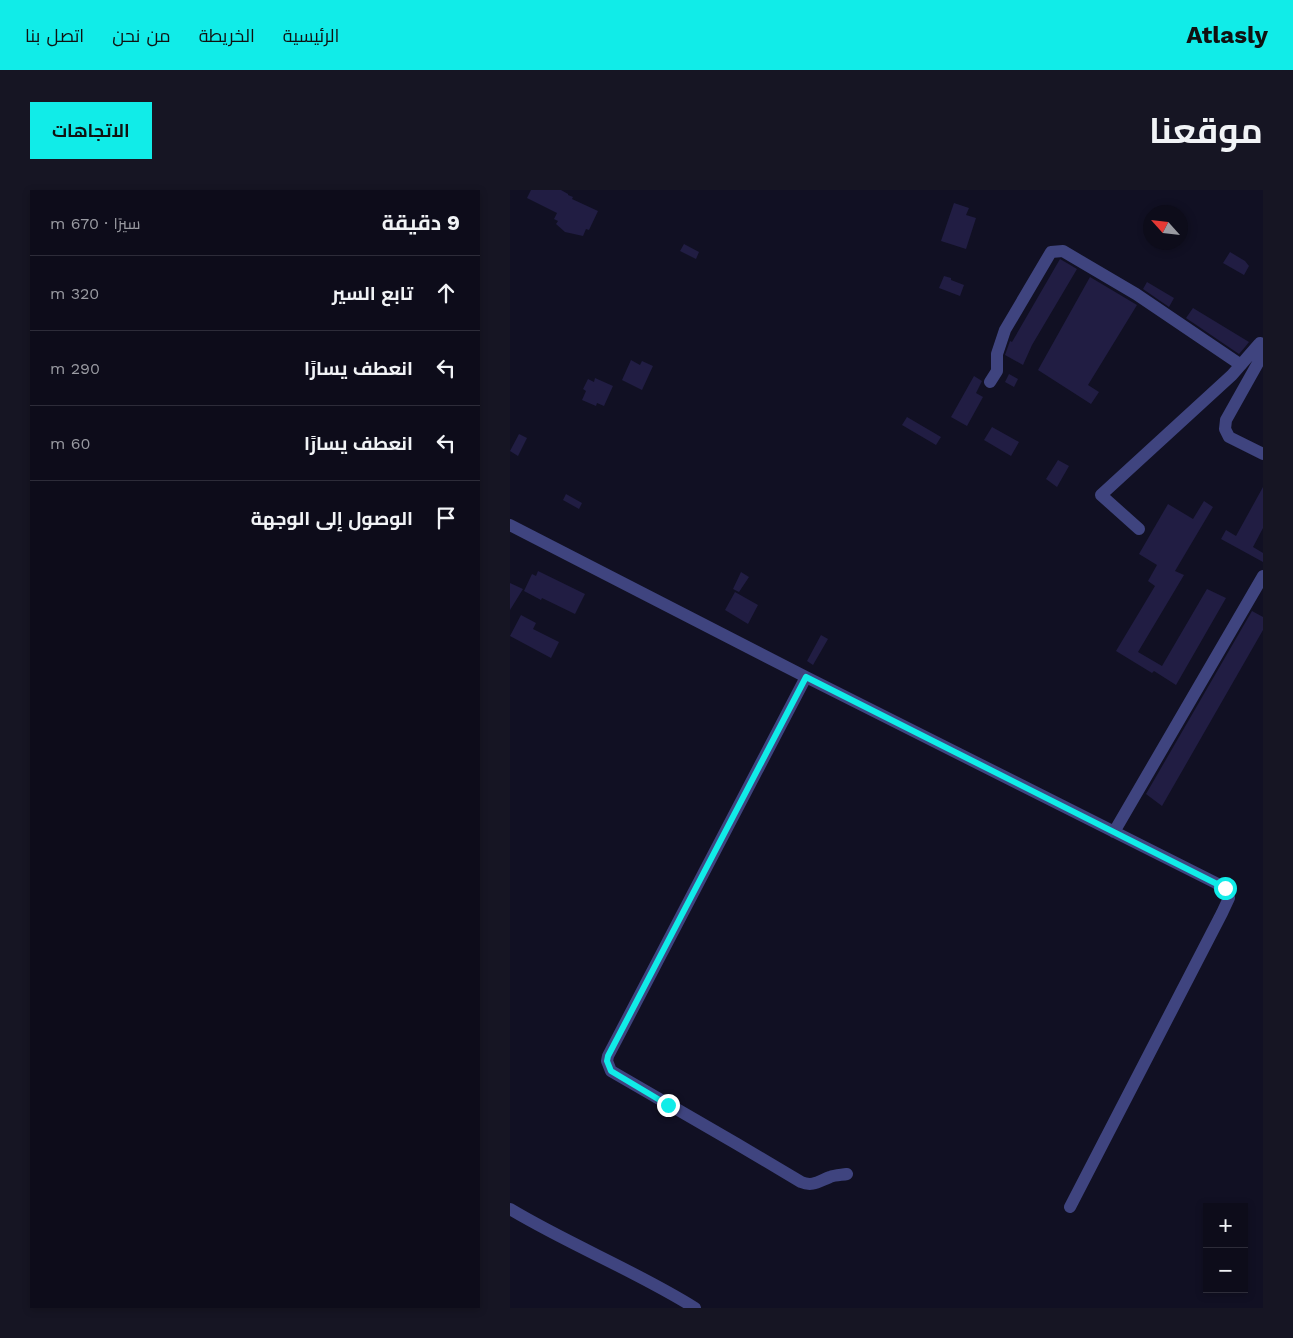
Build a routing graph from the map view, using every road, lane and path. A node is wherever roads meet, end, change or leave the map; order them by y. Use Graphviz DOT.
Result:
graph roads {
  1 [pos="1261,342"];
  2 [pos="1242,365"];
  3 [pos="990,382"];
  4 [pos="1263,454"];
  5 [pos="510,525"];
  6 [pos="1139,529"];
  7 [pos="1263,576"];
  8 [pos="806,677"];
  9 [pos="1114,832"];
  10 [pos="847,1174"];
  11 [pos="1070,1207"];
  12 [pos="510,1209"];
  13 [pos="696,1308"];
  1 -- 2 [label="street"];
  1 -- 4 [label="street"];
  2 -- 3 [label="street"];
  2 -- 6 [label="street"];
  5 -- 8 [label="street"];
  7 -- 9 [label="street"];
  8 -- 9 [label="street"];
  8 -- 10 [label="street"];
  9 -- 11 [label="street"];
  12 -- 13 [label="street"];
}
